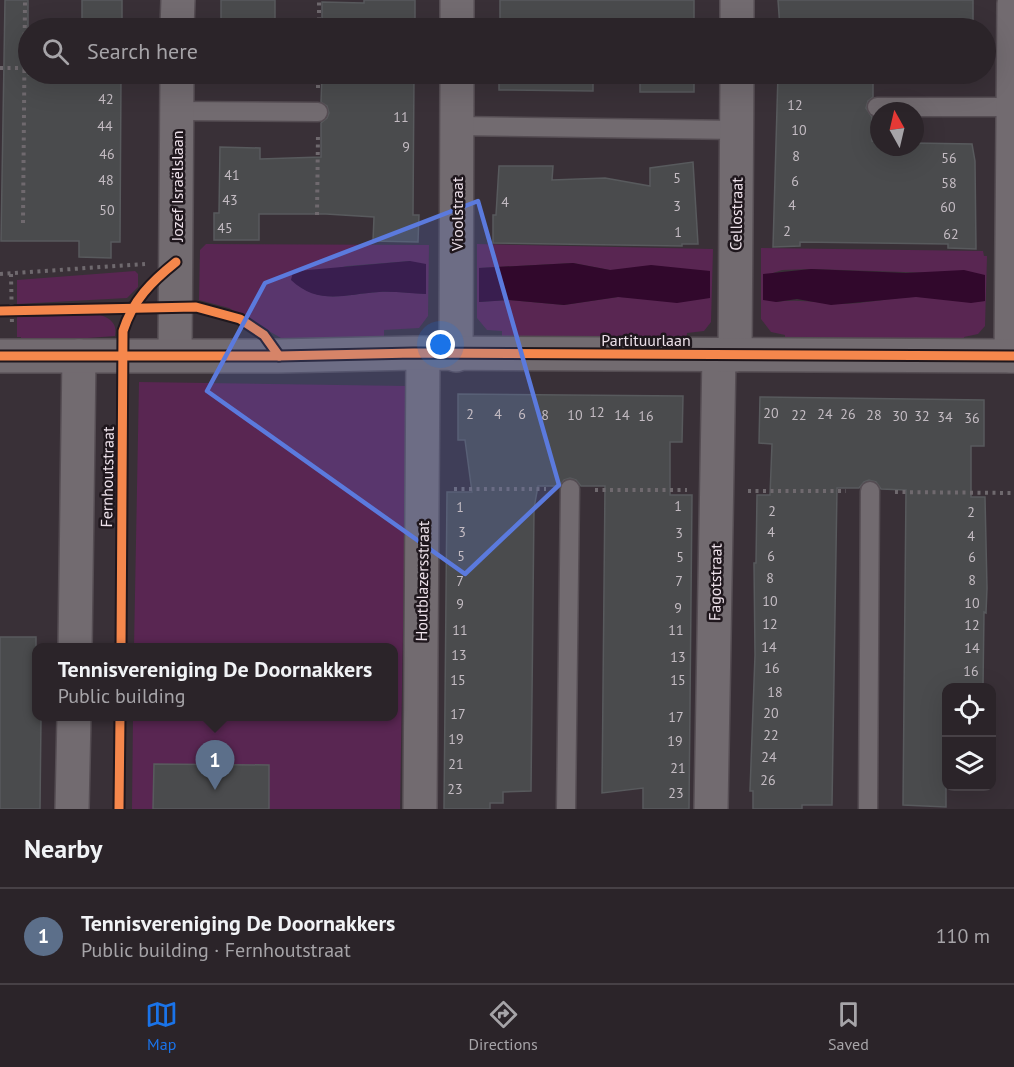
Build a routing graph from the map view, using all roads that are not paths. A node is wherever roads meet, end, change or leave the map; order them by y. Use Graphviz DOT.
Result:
graph roads {
  1 [pos="178,0"];
  2 [pos="457,0"];
  3 [pos="737,0"];
  4 [pos="1014,4"];
  5 [pos="177,18"];
  6 [pos="457,18"];
  7 [pos="737,18"];
  8 [pos="177,84"];
  9 [pos="457,84"];
  10 [pos="737,84"];
  11 [pos="1011,106"];
  12 [pos="924,107"];
  13 [pos="177,111"];
  14 [pos="318,112"];
  15 [pos="457,126"];
  16 [pos="737,130"];
  17 [pos="423,353"];
  18 [pos="175,354"];
  19 [pos="456,355"];
  20 [pos="727,355"];
  21 [pos="6,356"];
  22 [pos="79,356"];
  23 [pos="1012,356"];
  24 [pos="570,489"];
  25 [pos="870,491"];
  26 [pos="75,643"];
  27 [pos="74,721"];
  28 [pos="72,809"];
  29 [pos="420,809"];
  30 [pos="566,809"];
  31 [pos="711,809"];
  32 [pos="868,809"];
  1 -- 5 [label="street"];
  2 -- 6 [label="street"];
  3 -- 7 [label="street"];
  4 -- 11 [label="street"];
  8 -- 13 [label="street, Jozef Israëlslaan"];
  9 -- 15 [label="street, Vioolstraat"];
  10 -- 16 [label="street, Cellostraat"];
  11 -- 12 [label="lane"];
  11 -- 23 [label="street"];
  13 -- 14 [label="lane, Jozef Israëlslaan"];
  13 -- 18 [label="street, Jozef Israëlslaan"];
  15 -- 16 [label="lane"];
  15 -- 19 [label="street, Vioolstraat"];
  16 -- 20 [label="street, Cellostraat"];
  17 -- 18 [label="street, Partituurlaan"];
  17 -- 19 [label="street, Partituurlaan"];
  17 -- 29 [label="street, Houtblazersstraat"];
  18 -- 22 [label="street, Partituurlaan"];
  19 -- 20 [label="street, Partituurlaan"];
  20 -- 23 [label="street, Partituurlaan"];
  20 -- 31 [label="street, Fagotstraat"];
  21 -- 22 [label="street, Partituurlaan"];
  22 -- 26 [label="street, Fernhoutstraat"];
  24 -- 30 [label="lane"];
  25 -- 32 [label="lane"];
  27 -- 28 [label="street"];
}
